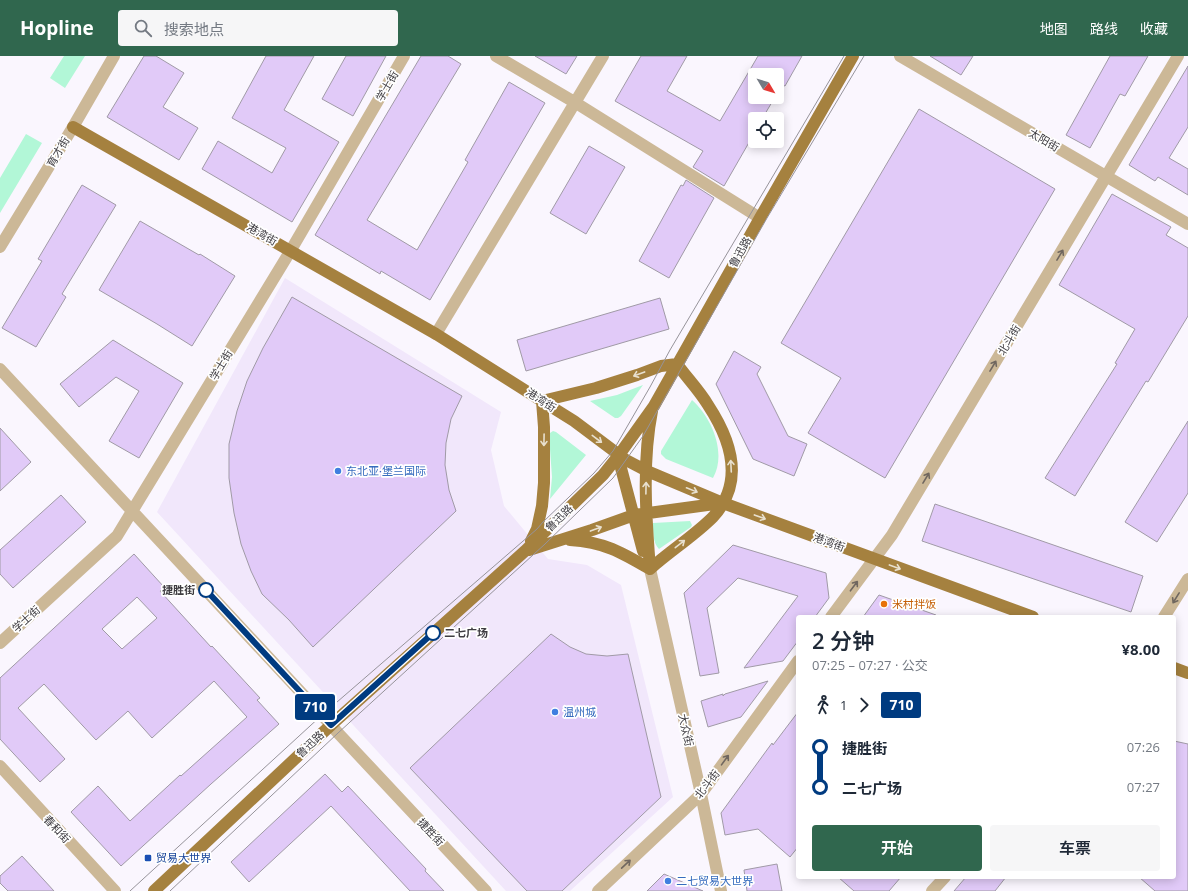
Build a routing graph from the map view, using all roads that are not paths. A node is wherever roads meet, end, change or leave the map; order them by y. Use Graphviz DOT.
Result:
graph roads {
  1 [pos="114,56"];
  2 [pos="404,56"];
  3 [pos="496,56"];
  4 [pos="603,56"];
  5 [pos="853,56"];
  6 [pos="900,56"];
  7 [pos="1178,56"];
  8 [pos="576,103"];
  9 [pos="73,127"];
  10 [pos="1107,177"];
  11 [pos="760,218"];
  12 [pos="1188,224"];
  13 [pos="0,247"];
  14 [pos="291,250"];
  15 [pos="436,334"];
  16 [pos="677,364"];
  17 [pos="0,369"];
  18 [pos="542,401"];
  19 [pos="654,406"];
  20 [pos="619,455"];
  21 [pos="647,471"];
  22 [pos="723,503"];
  23 [pos="132,511"];
  24 [pos="646,513"];
  25 [pos="634,515"];
  26 [pos="558,540"];
  27 [pos="525,551"];
  28 [pos="874,559"];
  29 [pos="650,569"];
  30 [pos="1188,579"];
  31 [pos="832,615"];
  32 [pos="1028,615"];
  33 [pos="1165,615"];
  34 [pos="0,643"];
  35 [pos="796,664"];
  36 [pos="1176,669"];
  37 [pos="1188,673"];
  38 [pos="331,725"];
  39 [pos="0,766"];
  40 [pos="701,794"];
  41 [pos="942,879"];
  42 [pos="115,891"];
  43 [pos="154,891"];
  44 [pos="486,891"];
  45 [pos="598,891"];
  46 [pos="721,891"];
  47 [pos="932,891"];
  1 -- 9 [label="street, 育才街"];
  2 -- 14 [label="street, 学士街"];
  3 -- 8 [label="street"];
  4 -- 8 [label="street"];
  5 -- 11 [label="main road, 鲁迅路"];
  6 -- 10 [label="street, 太阳街"];
  7 -- 10 [label="street, 北斗街"];
  8 -- 11 [label="street"];
  8 -- 15 [label="street"];
  9 -- 13 [label="street, 育才街"];
  9 -- 14 [label="main road, 港湾街"];
  10 -- 12 [label="street, 太阳街"];
  28 -- 10 [label="street, 北斗街, one-way"];
  11 -- 16 [label="main road, 鲁迅路"];
  14 -- 15 [label="main road, 港湾街"];
  14 -- 23 [label="street, 学士街"];
  15 -- 18 [label="main road, 港湾街"];
  16 -- 18 [label="main road, one-way"];
  16 -- 19 [label="main road, 鲁迅路"];
  22 -- 16 [label="main road, one-way"];
  17 -- 23 [label="street, 捷胜街"];
  18 -- 20 [label="main road, 港湾街, one-way"];
  18 -- 27 [label="main road, one-way"];
  19 -- 20 [label="main road, 鲁迅路"];
  19 -- 21 [label="main road"];
  20 -- 21 [label="main road, 港湾街"];
  20 -- 25 [label="main road"];
  20 -- 27 [label="main road, 鲁迅路"];
  21 -- 22 [label="main road, 港湾街, one-way"];
  24 -- 21 [label="main road, one-way"];
  22 -- 24 [label="main road"];
  22 -- 28 [label="main road, 港湾街, one-way"];
  29 -- 22 [label="main road, one-way"];
  23 -- 34 [label="street, 学士街"];
  23 -- 38 [label="street, 捷胜街"];
  24 -- 25 [label="main road"];
  24 -- 29 [label="main road"];
  26 -- 25 [label="main road, one-way"];
  25 -- 29 [label="main road"];
  26 -- 27 [label="main road"];
  26 -- 29 [label="main road"];
  27 -- 38 [label="main road, 鲁迅路"];
  31 -- 28 [label="street, 北斗街, one-way"];
  28 -- 32 [label="main road, 港湾街, one-way"];
  29 -- 40 [label="street, 大众街"];
  30 -- 33 [label="street, one-way"];
  40 -- 35 [label="street, 北斗街, one-way"];
  36 -- 37 [label="main road"];
  38 -- 43 [label="main road, 鲁迅路"];
  38 -- 44 [label="street, 捷胜街"];
  39 -- 42 [label="street, 春和街"];
  45 -- 40 [label="street, 北斗街, one-way"];
  40 -- 46 [label="street, 大众街"];
  41 -- 47 [label="street"];
}
